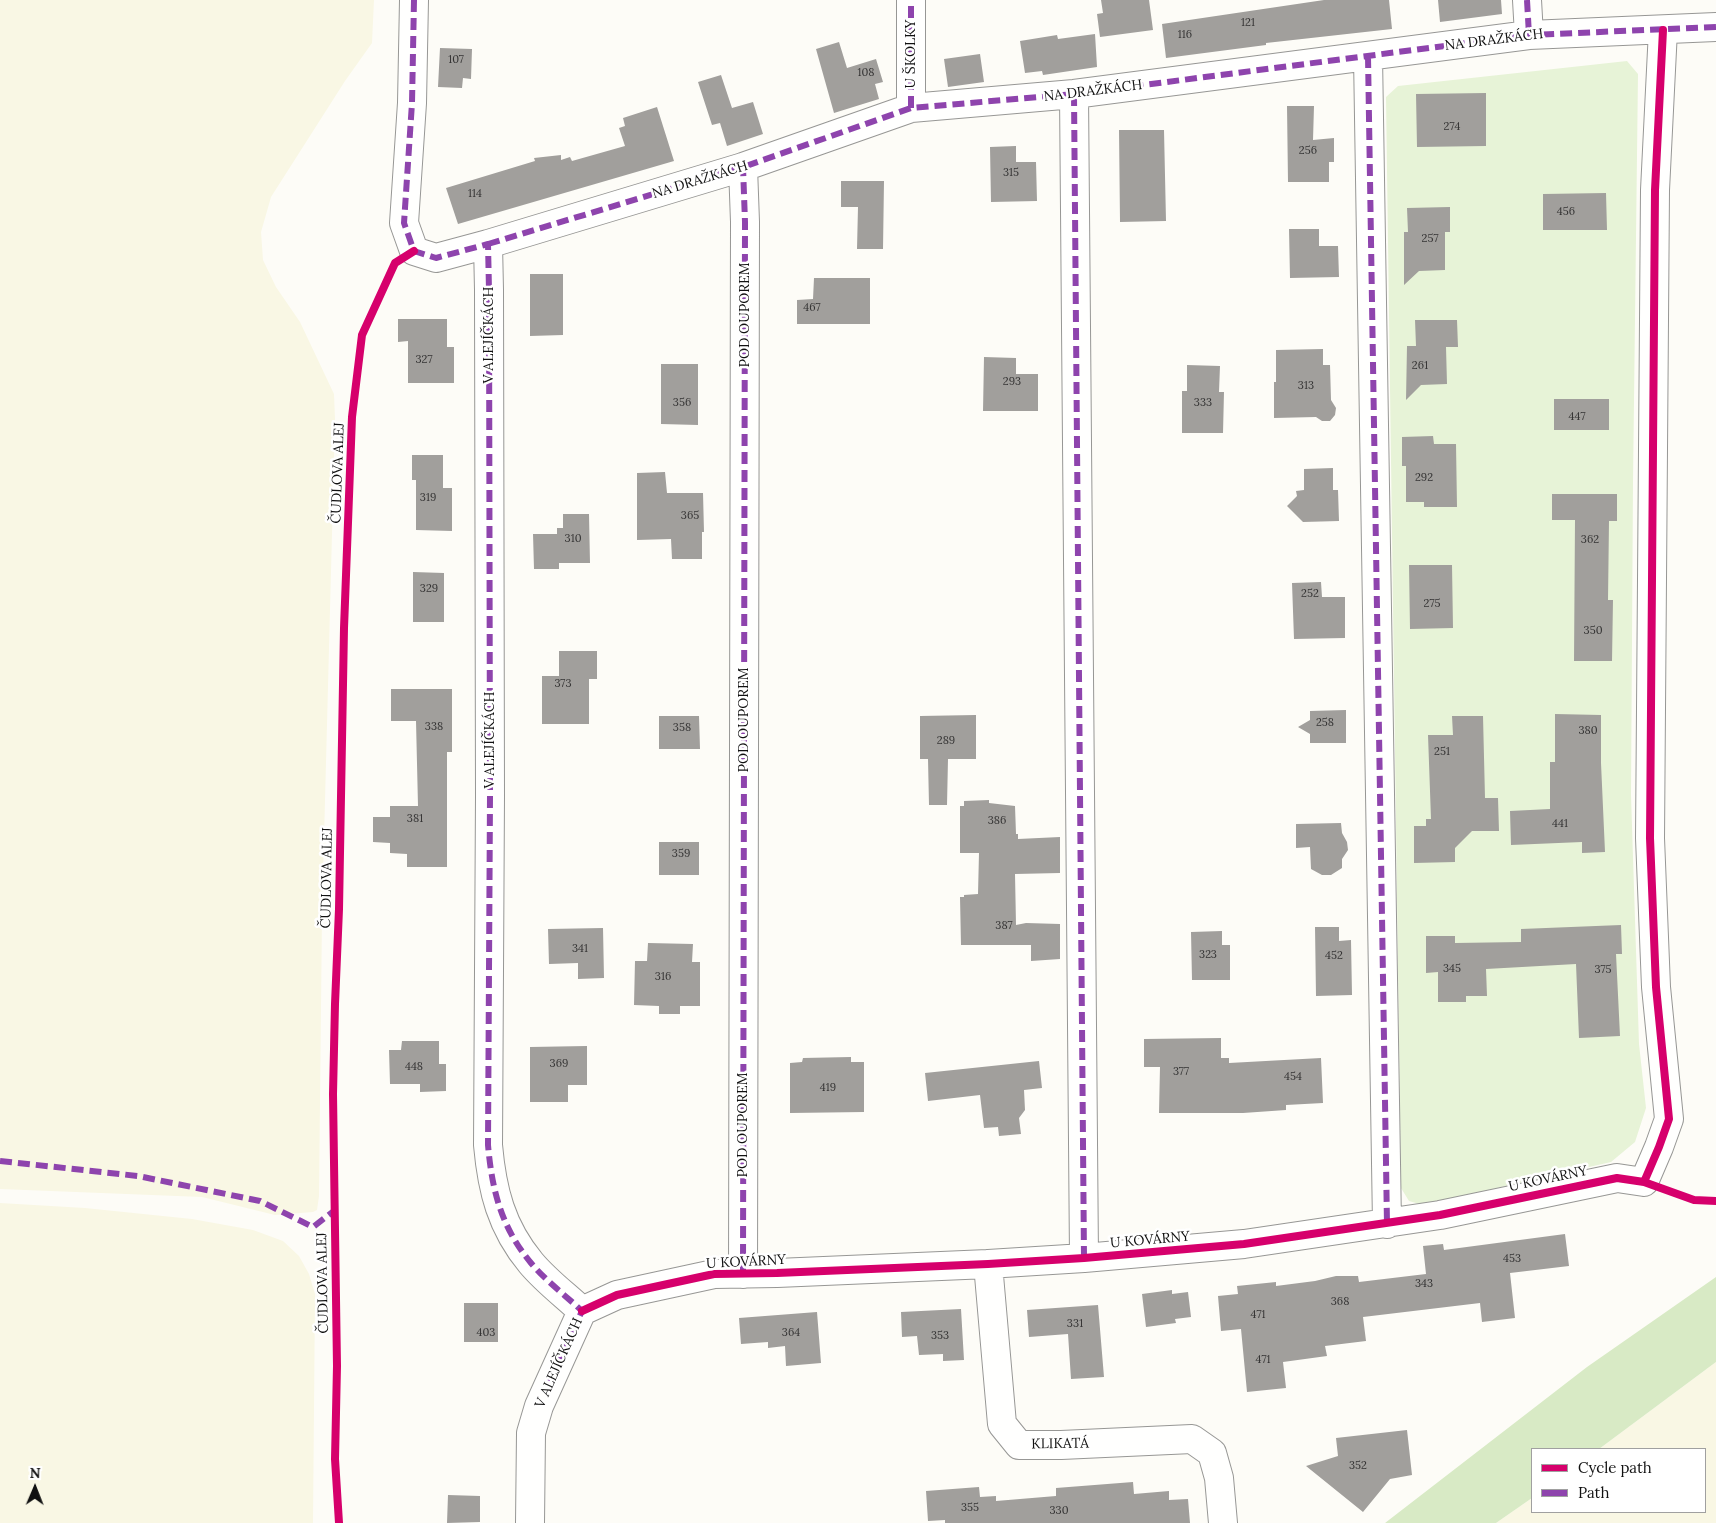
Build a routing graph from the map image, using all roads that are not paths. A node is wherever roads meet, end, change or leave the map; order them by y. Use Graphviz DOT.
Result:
graph roads {
  1 [pos="414,0"];
  2 [pos="911,0"];
  3 [pos="1527,0"];
  4 [pos="1716,27"];
  5 [pos="1663,30"];
  6 [pos="1529,35"];
  7 [pos="1368,56"];
  8 [pos="1074,94"];
  9 [pos="911,108"];
  10 [pos="744,167"];
  11 [pos="488,244"];
  12 [pos="1387,1224"];
  13 [pos="1084,1258"];
  14 [pos="988,1264"];
  15 [pos="743,1274"];
  16 [pos="582,1311"];
  17 [pos="530,1523"];
  18 [pos="1222,1523"];
  1 -- 11 [label="street"];
  2 -- 9 [label="street, U ŠKOLKY"];
  3 -- 6 [label="street"];
  4 -- 5 [label="street, NA DRAŽKÁCH"];
  5 -- 6 [label="street, NA DRAŽKÁCH"];
  5 -- 12 [label="street, U KOVÁRNY"];
  6 -- 7 [label="street, NA DRAŽKÁCH"];
  7 -- 8 [label="street, NA DRAŽKÁCH"];
  7 -- 12 [label="street"];
  8 -- 9 [label="street, NA DRAŽKÁCH"];
  8 -- 13 [label="street"];
  9 -- 10 [label="street, NA DRAŽKÁCH"];
  10 -- 11 [label="street, NA DRAŽKÁCH"];
  10 -- 15 [label="street, POD OUPOREM"];
  11 -- 16 [label="street, V ALEJÍČKÁCH"];
  12 -- 13 [label="street, U KOVÁRNY"];
  13 -- 14 [label="street, U KOVÁRNY"];
  14 -- 15 [label="street, U KOVÁRNY"];
  14 -- 18 [label="street, KLIKATÁ"];
  15 -- 16 [label="street, U KOVÁRNY"];
  16 -- 17 [label="street, V ALEJÍČKÁCH"];
}
